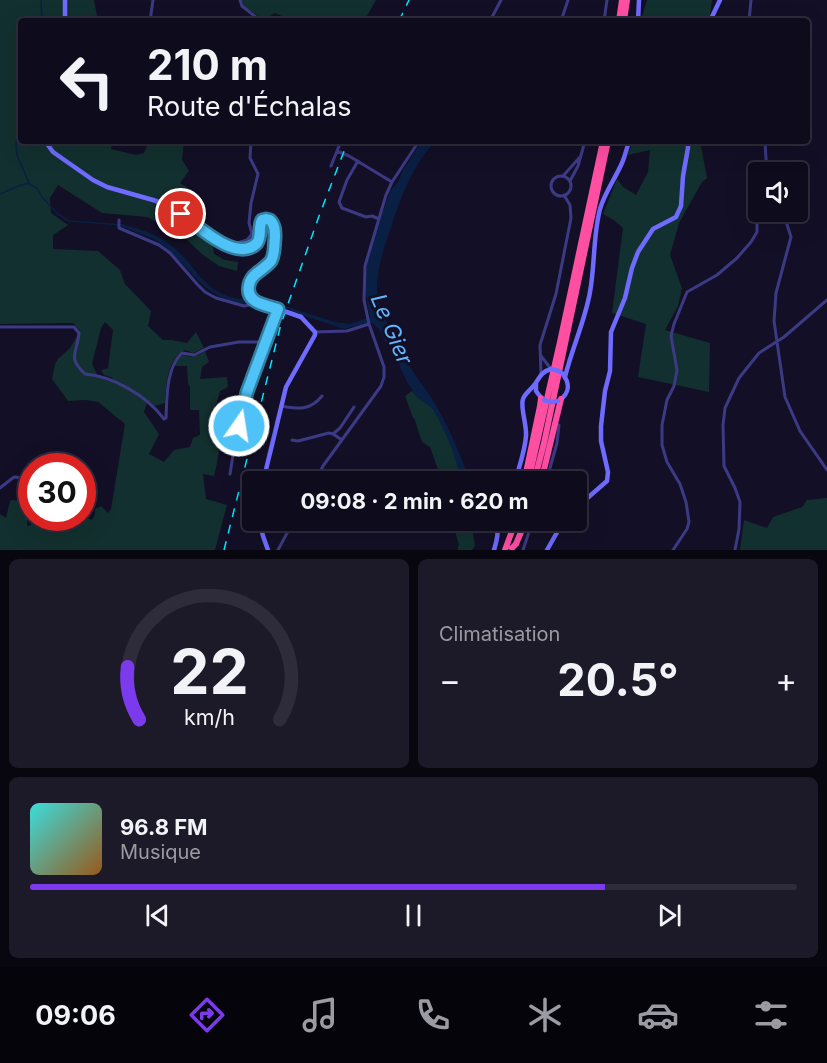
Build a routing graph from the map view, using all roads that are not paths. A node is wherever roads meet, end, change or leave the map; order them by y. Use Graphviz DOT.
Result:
graph roads {
  1 [pos="65,0"];
  2 [pos="153,0"];
  3 [pos="240,0"];
  4 [pos="501,0"];
  5 [pos="568,0"];
  6 [pos="607,0"];
  7 [pos="622,0"];
  8 [pos="627,0"];
  9 [pos="639,0"];
  10 [pos="720,0"];
  11 [pos="751,0"];
  12 [pos="65,18"];
  13 [pos="150,18"];
  14 [pos="257,18"];
  15 [pos="492,18"];
  16 [pos="562,18"];
  17 [pos="604,18"];
  18 [pos="619,18"];
  19 [pos="624,18"];
  20 [pos="638,18"];
  21 [pos="711,18"];
  22 [pos="749,18"];
  23 [pos="47,144"];
  24 [pos="251,144"];
  25 [pos="340,144"];
  26 [pos="417,144"];
  27 [pos="584,144"];
  28 [pos="602,144"];
  29 [pos="607,144"];
  30 [pos="628,144"];
  31 [pos="688,144"];
  32 [pos="765,144"];
  33 [pos="337,151"];
  34 [pos="582,153"];
  35 [pos="358,161"];
  36 [pos="767,162"];
  37 [pos="331,166"];
  38 [pos="564,176"];
  39 [pos="570,181"];
  40 [pos="392,182"];
  41 [pos="564,195"];
  42 [pos="379,219"];
  43 [pos="119,220"];
  44 [pos="757,222"];
  45 [pos="786,222"];
  46 [pos="230,247"];
  47 [pos="827,300"];
  48 [pos="258,303"];
  49 [pos="278,309"];
  50 [pos="369,324"];
  51 [pos="0,327"];
  52 [pos="315,332"];
  53 [pos="266,342"];
  54 [pos="776,343"];
  55 [pos="540,355"];
  56 [pos="569,361"];
  57 [pos="551,369"];
  58 [pos="563,372"];
  59 [pos="541,373"];
  60 [pos="536,383"];
  61 [pos="526,393"];
  62 [pos="322,396"];
  63 [pos="541,397"];
  64 [pos="560,400"];
  65 [pos="281,406"];
  66 [pos="354,407"];
  67 [pos="559,425"];
  68 [pos="333,434"];
  69 [pos="292,440"];
  70 [pos="342,440"];
  71 [pos="827,470"];
  72 [pos="266,471"];
  73 [pos="320,471"];
  74 [pos="518,471"];
  75 [pos="526,471"];
  76 [pos="531,471"];
  77 [pos="537,471"];
  78 [pos="544,471"];
  79 [pos="549,471"];
  80 [pos="230,474"];
  81 [pos="18,477"];
  82 [pos="0,488"];
  83 [pos="587,498"];
  84 [pos="261,531"];
  85 [pos="288,531"];
  86 [pos="497,531"];
  87 [pos="513,531"];
  88 [pos="518,531"];
  89 [pos="529,531"];
  90 [pos="558,531"];
  91 [pos="268,550"];
  92 [pos="279,550"];
  93 [pos="494,550"];
  94 [pos="509,550"];
  95 [pos="523,550"];
  96 [pos="547,550"];
  97 [pos="673,550"];
  98 [pos="735,550"];
  1 -- 12 [label="main road"];
  2 -- 13 [label="street"];
  3 -- 14 [label="street"];
  4 -- 15 [label="street"];
  5 -- 16 [label="street"];
  6 -- 17 [label="street"];
  7 -- 18 [label="highway"];
  8 -- 19 [label="highway"];
  9 -- 20 [label="main road"];
  10 -- 21 [label="main road"];
  11 -- 22 [label="street"];
  23 -- 46 [label="main road"];
  24 -- 46 [label="street"];
  25 -- 33 [label="street"];
  26 -- 40 [label="street"];
  27 -- 34 [label="street"];
  28 -- 76 [label="highway"];
  29 -- 77 [label="highway"];
  30 -- 56 [label="main road"];
  31 -- 83 [label="main road"];
  32 -- 36 [label="street"];
  33 -- 35 [label="street"];
  33 -- 37 [label="street"];
  34 -- 38 [label="street"];
  34 -- 39 [label="street"];
  35 -- 40 [label="street"];
  35 -- 42 [label="street"];
  38 -- 39 [label="street"];
  38 -- 41 [label="street"];
  39 -- 41 [label="street"];
  40 -- 42 [label="street"];
  41 -- 55 [label="street"];
  42 -- 50 [label="street"];
  43 -- 48 [label="street"];
  44 -- 97 [label="street"];
  45 -- 54 [label="street"];
  46 -- 48 [label="main road"];
  47 -- 54 [label="street"];
  48 -- 49 [label="main road"];
  49 -- 52 [label="main road, bridge"];
  49 -- 53 [label="street"];
  50 -- 52 [label="street"];
  50 -- 70 [label="street"];
  51 -- 53 [label="street"];
  52 -- 65 [label="main road"];
  53 -- 80 [label="street"];
  54 -- 71 [label="street"];
  54 -- 98 [label="street"];
  55 -- 57 [label="street"];
  55 -- 59 [label="street"];
  56 -- 58 [label="main road"];
  56 -- 58 [label="main road"];
  57 -- 58 [label="main road, bridge"];
  57 -- 59 [label="main road"];
  58 -- 64 [label="main road"];
  59 -- 60 [label="main road"];
  60 -- 61 [label="main road"];
  60 -- 63 [label="main road"];
  61 -- 63 [label="main road"];
  61 -- 74 [label="main road"];
  62 -- 65 [label="street"];
  63 -- 64 [label="main road, bridge"];
  63 -- 75 [label="highway"];
  64 -- 78 [label="highway"];
  65 -- 72 [label="main road"];
  66 -- 68 [label="street"];
  67 -- 79 [label="street"];
  68 -- 69 [label="street"];
  68 -- 70 [label="street"];
  70 -- 73 [label="street"];
  81 -- 82 [label="street"];
  84 -- 91 [label="main road"];
  85 -- 92 [label="street"];
  86 -- 93 [label="main road"];
  87 -- 94 [label="highway"];
  88 -- 94 [label="highway"];
  89 -- 95 [label="street"];
  90 -- 96 [label="main road"];
}
